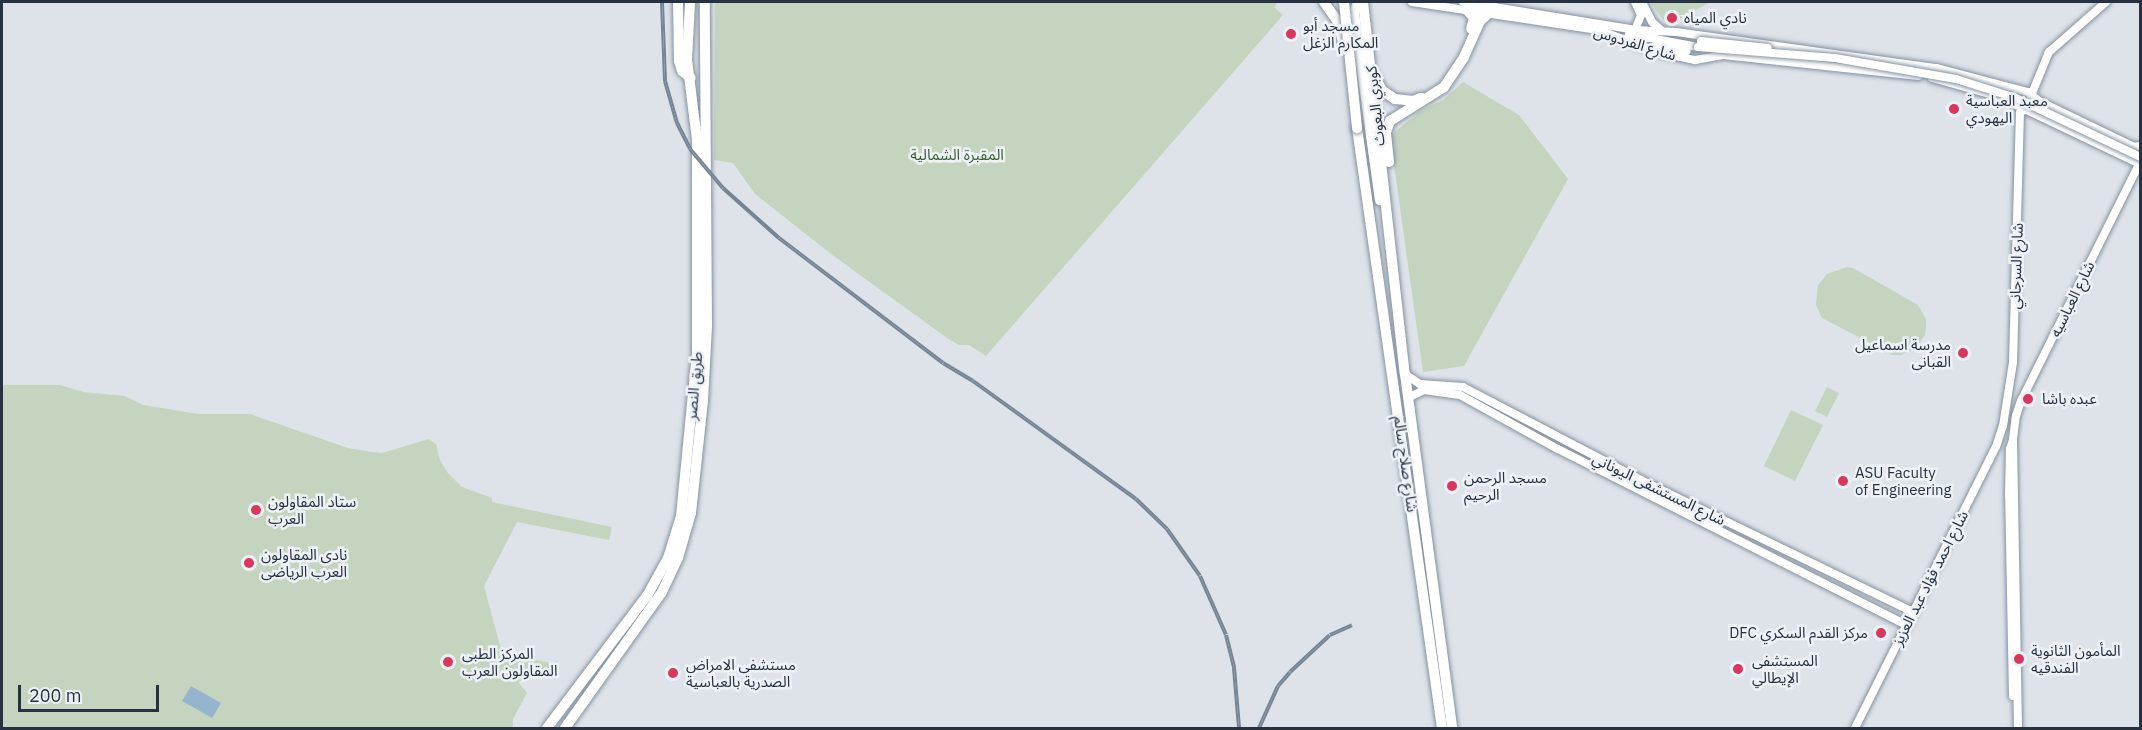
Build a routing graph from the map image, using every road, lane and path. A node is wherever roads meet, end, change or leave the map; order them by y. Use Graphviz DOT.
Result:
graph roads {
  1 [pos="678,2"];
  2 [pos="690,2"];
  3 [pos="705,2"];
  4 [pos="1324,2"];
  5 [pos="1344,2"];
  6 [pos="1358,2"];
  7 [pos="1363,2"];
  8 [pos="1412,2"];
  9 [pos="1635,2"];
  10 [pos="1642,2"];
  11 [pos="2106,2"];
  12 [pos="1465,5"];
  13 [pos="1354,13"];
  14 [pos="1489,13"];
  15 [pos="1335,17"];
  16 [pos="1635,30"];
  17 [pos="1663,31"];
  18 [pos="1602,32"];
  19 [pos="1700,41"];
  20 [pos="1649,48"];
  21 [pos="704,58"];
  22 [pos="687,60"];
  23 [pos="1372,72"];
  24 [pos="704,77"];
  25 [pos="690,78"];
  26 [pos="2031,94"];
  27 [pos="2026,108"];
  28 [pos="2140,146"];
  29 [pos="2140,156"];
  30 [pos="2140,164"];
  31 [pos="1369,200"];
  32 [pos="1387,210"];
  33 [pos="1405,374"];
  34 [pos="1408,398"];
  35 [pos="2006,412"];
  36 [pos="2016,416"];
  37 [pos="2003,426"];
  38 [pos="2013,439"];
  39 [pos="1863,589"];
  40 [pos="1857,601"];
  41 [pos="1913,612"];
  42 [pos="1906,625"];
  43 [pos="547,728"];
  44 [pos="565,729"];
  45 [pos="1442,729"];
  46 [pos="1452,729"];
  47 [pos="1855,729"];
  48 [pos="2013,729"];
  49 [pos="2018,729"];
  1 -- 25 [label="highway"];
  2 -- 22 [label="highway, طريق النصر"];
  3 -- 21 [label="highway, طريق النصر"];
  4 -- 15 [label="highway"];
  5 -- 31 [label="highway, كوبري البعوث, bridge"];
  6 -- 13 [label="highway"];
  7 -- 23 [label="highway, كوبري البعوث"];
  8 -- 12 [label="main road, شارع الفردوس"];
  9 -- 16 [label="main road"];
  10 -- 17 [label="main road"];
  11 -- 26 [label="main road, شارع السرجاني"];
  12 -- 14 [label="main road, شارع الفردوس"];
  12 -- 16 [label="main road, شارع الفردوس"];
  12 -- 23 [label="highway"];
  13 -- 15 [label="highway"];
  13 -- 32 [label="highway"];
  14 -- 18 [label="main road, شارع الفردوس"];
  14 -- 32 [label="highway"];
  15 -- 31 [label="highway"];
  16 -- 17 [label="main road, شارع الفردوس"];
  17 -- 19 [label="main road, شارع الفردوس"];
  18 -- 19 [label="main road"];
  18 -- 20 [label="main road, شارع الفردوس"];
  19 -- 20 [label="main road"];
  19 -- 26 [label="main road"];
  19 -- 29 [label="main road, bridge"];
  20 -- 27 [label="main road, شارع الفردوس"];
  21 -- 22 [label="highway"];
  21 -- 24 [label="highway, طريق النصر"];
  22 -- 25 [label="highway, طريق النصر"];
  23 -- 32 [label="highway, كوبري البعوث"];
  24 -- 25 [label="highway"];
  24 -- 44 [label="highway, طريق النصر"];
  25 -- 43 [label="highway, طريق النصر"];
  26 -- 27 [label="main road, شارع السرجاني"];
  26 -- 28 [label="main road"];
  27 -- 30 [label="main road, شارع الفردوس"];
  27 -- 35 [label="main road, شارع السرجاني"];
  30 -- 36 [label="main road, شارع العباسيه"];
  31 -- 45 [label="highway, شارع صلاح سالم"];
  32 -- 33 [label="highway, شارع صلاح سالم"];
  33 -- 34 [label="highway, شارع صلاح سالم"];
  33 -- 39 [label="main road, شارع المستشفى اليوناني"];
  34 -- 40 [label="main road, شارع المستشفى اليوناني"];
  34 -- 46 [label="highway, شارع صلاح سالم"];
  35 -- 36 [label="main road"];
  35 -- 37 [label="main road, شارع السرجاني"];
  36 -- 38 [label="main road, شارع العباسيه"];
  37 -- 41 [label="main road, شارع احمد فؤاد عبد العزيز"];
  38 -- 48 [label="main road, شارع العباسيه"];
  38 -- 49 [label="main road, شارع العباسيه"];
  39 -- 40 [label="main road"];
  39 -- 41 [label="main road, شارع المستشفى اليوناني"];
  40 -- 42 [label="main road, شارع المستشفى اليوناني"];
  41 -- 42 [label="main road, شارع احمد فؤاد عبد العزيز"];
  42 -- 47 [label="main road, شارع احمد فؤاد عبد العزيز"];
}
